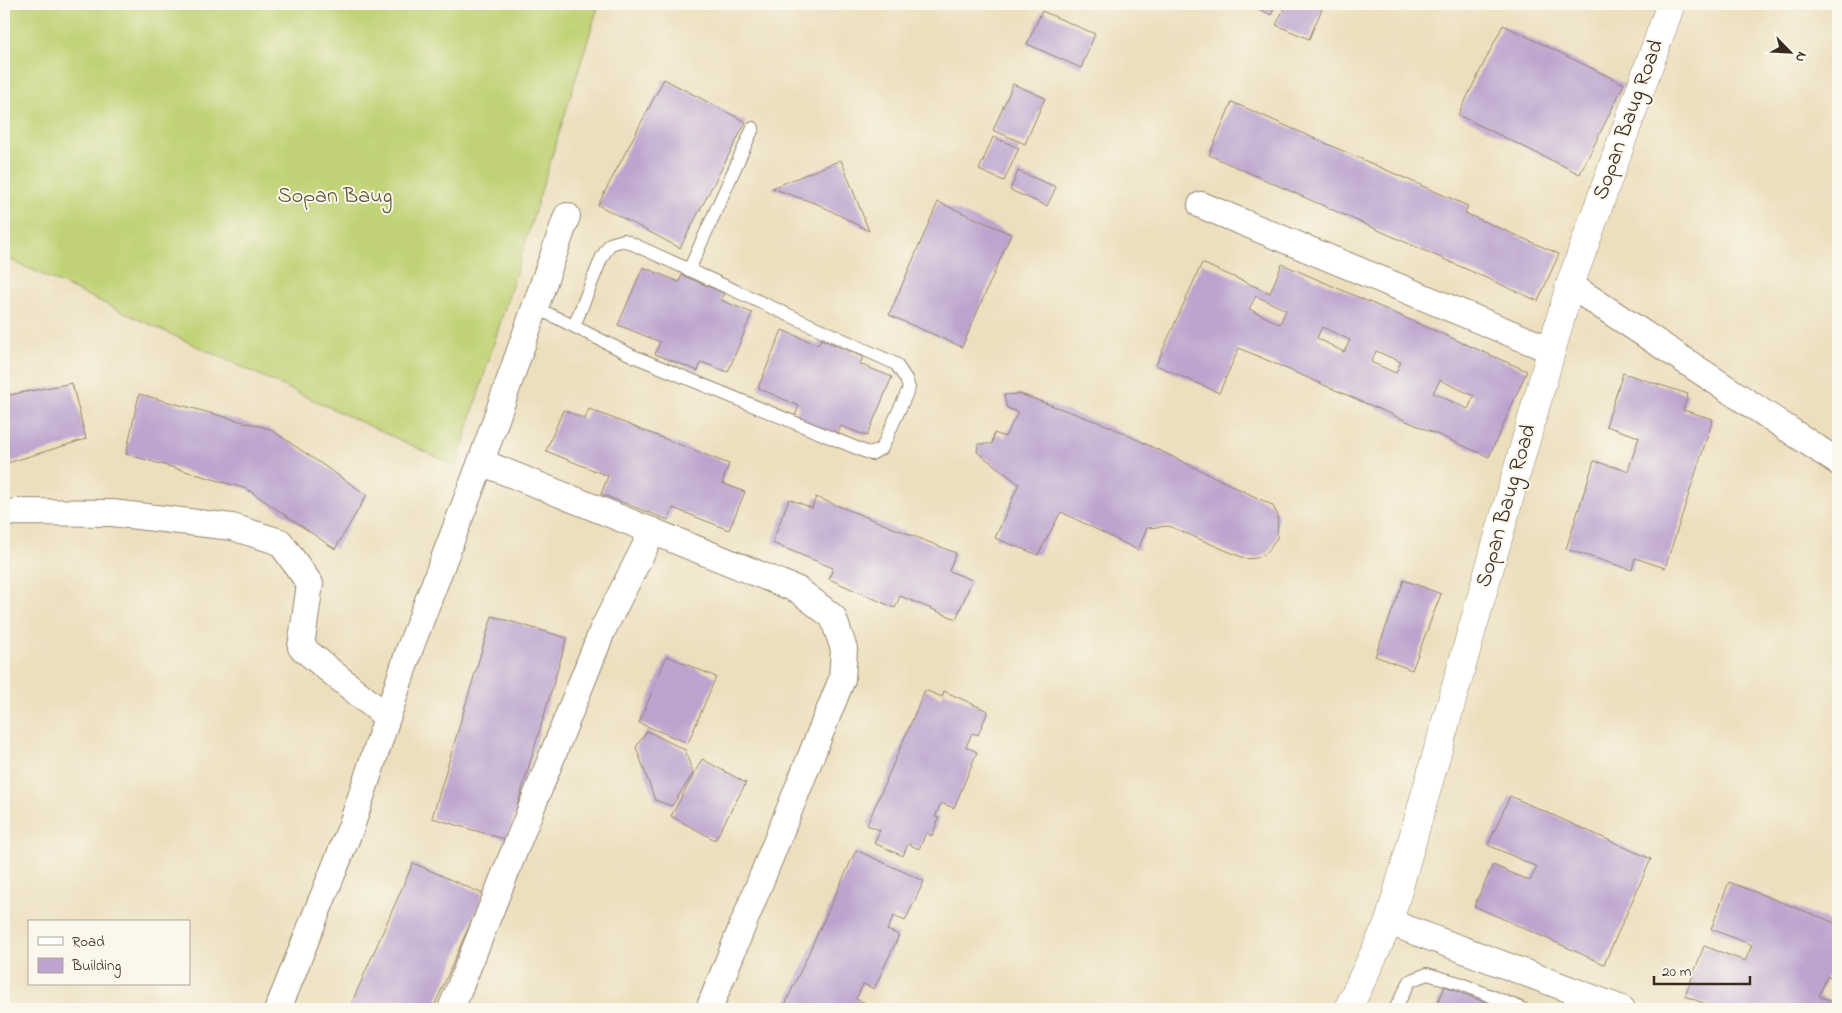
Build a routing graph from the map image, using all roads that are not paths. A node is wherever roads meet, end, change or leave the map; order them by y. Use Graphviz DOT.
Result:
graph roads {
  1 [pos="1671,4"];
  2 [pos="753,128"];
  3 [pos="1201,205"];
  4 [pos="567,216"];
  5 [pos="689,270"];
  6 [pos="1570,285"];
  7 [pos="535,307"];
  8 [pos="574,326"];
  9 [pos="1551,350"];
  10 [pos="482,462"];
  11 [pos="1838,462"];
  12 [pos="4,514"];
  13 [pos="653,531"];
  14 [pos="387,717"];
  15 [pos="1389,922"];
  16 [pos="278,1009"];
  17 [pos="451,1009"];
  18 [pos="709,1009"];
  19 [pos="1348,1009"];
  20 [pos="1395,1009"];
  21 [pos="1523,1009"];
  22 [pos="1622,1009"];
  1 -- 6 [label="street, Sopan Baug Road"];
  2 -- 5 [label="lane"];
  3 -- 9 [label="street"];
  4 -- 7 [label="street"];
  5 -- 8 [label="lane"];
  5 -- 8 [label="lane"];
  6 -- 9 [label="street, Sopan Baug Road"];
  6 -- 11 [label="street"];
  7 -- 8 [label="lane"];
  7 -- 10 [label="street"];
  9 -- 15 [label="street, Sopan Baug Road"];
  10 -- 13 [label="street"];
  10 -- 14 [label="street"];
  12 -- 14 [label="street"];
  13 -- 17 [label="street"];
  13 -- 18 [label="street"];
  14 -- 16 [label="street"];
  15 -- 19 [label="street, Sopan Baug Road"];
  15 -- 22 [label="street"];
  20 -- 21 [label="lane"];
}
